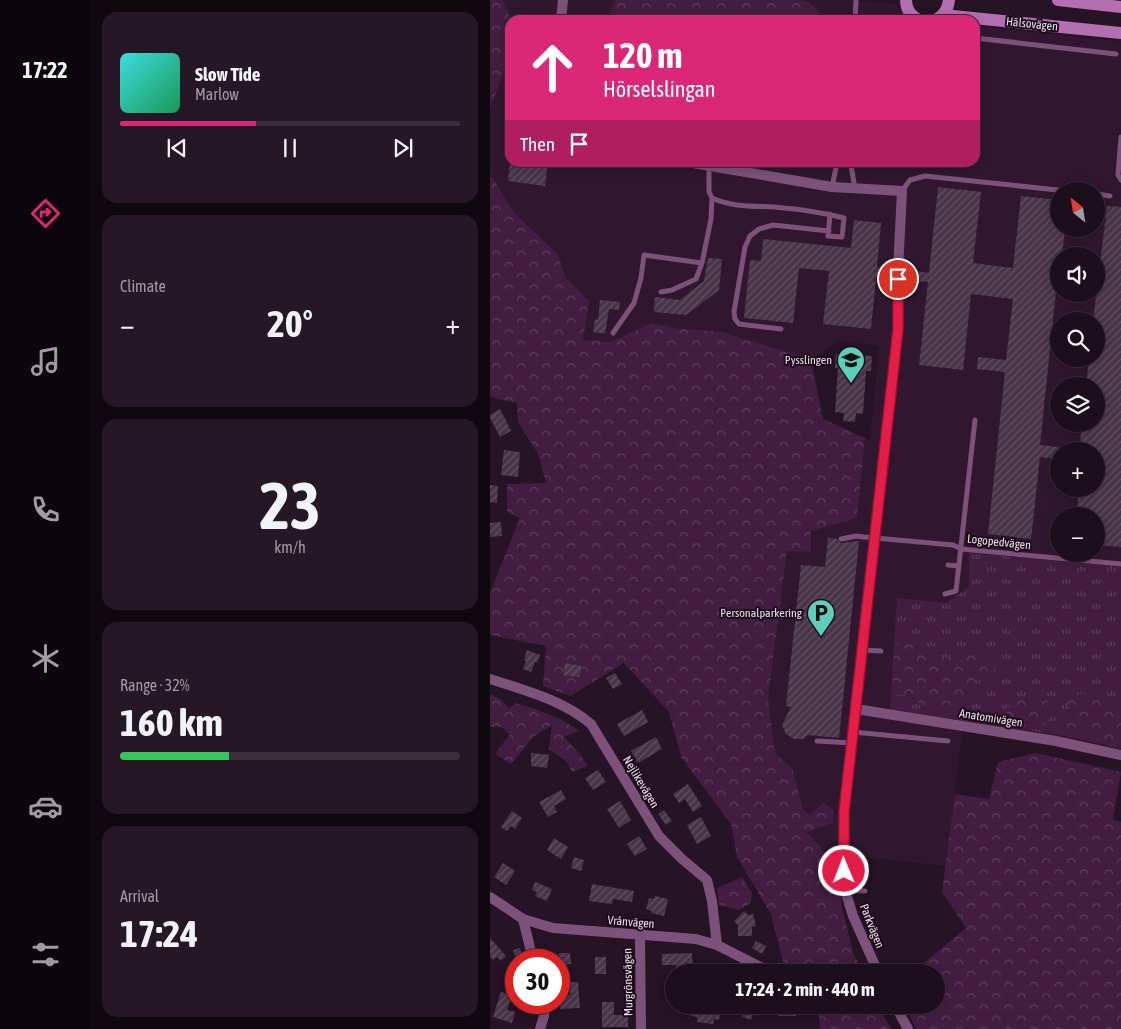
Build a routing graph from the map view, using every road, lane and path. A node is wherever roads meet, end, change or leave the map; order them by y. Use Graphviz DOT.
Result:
graph roads {
  1 [pos="563,0"];
  2 [pos="856,0"];
  3 [pos="906,0"];
  4 [pos="948,0"];
  5 [pos="1058,0"];
  6 [pos="1121,7"];
  7 [pos="562,15"];
  8 [pos="855,15"];
  9 [pos="912,15"];
  10 [pos="941,15"];
  11 [pos="980,21"];
  12 [pos="1121,33"];
  13 [pos="980,39"];
  14 [pos="1116,54"];
  15 [pos="1121,137"];
  16 [pos="708,167"];
  17 [pos="714,167"];
  18 [pos="836,167"];
  19 [pos="851,167"];
  20 [pos="1121,180"];
  21 [pos="832,187"];
  22 [pos="855,189"];
  23 [pos="1050,189"];
  24 [pos="902,190"];
  25 [pos="1105,195"];
  26 [pos="1110,196"];
  27 [pos="712,198"];
  28 [pos="830,214"];
  29 [pos="829,231"];
  30 [pos="702,263"];
  31 [pos="661,292"];
  32 [pos="780,329"];
  33 [pos="613,334"];
  34 [pos="975,420"];
  35 [pos="875,538"];
  36 [pos="842,539"];
  37 [pos="961,549"];
  38 [pos="948,564"];
  39 [pos="1121,564"];
  40 [pos="959,566"];
  41 [pos="944,594"];
  42 [pos="862,650"];
  43 [pos="881,652"];
  44 [pos="490,679"];
  45 [pos="856,709"];
  46 [pos="853,737"];
  47 [pos="817,741"];
  48 [pos="948,741"];
  49 [pos="1121,755"];
  50 [pos="846,890"];
  51 [pos="865,891"];
  52 [pos="490,897"];
  53 [pos="523,919"];
  54 [pos="640,935"];
  55 [pos="717,945"];
  56 [pos="530,949"];
  57 [pos="754,964"];
  58 [pos="874,964"];
  59 [pos="544,1014"];
  60 [pos="900,1014"];
  61 [pos="540,1029"];
  62 [pos="641,1029"];
  63 [pos="908,1029"];
  1 -- 7 [label="street"];
  2 -- 8 [label="lane"];
  3 -- 9 [label="street"];
  4 -- 10 [label="street"];
  5 -- 6 [label="street"];
  11 -- 12 [label="street, Hälsovägen"];
  13 -- 14 [label="lane"];
  15 -- 20 [label="lane"];
  16 -- 27 [label="lane"];
  17 -- 21 [label="street"];
  18 -- 21 [label="lane"];
  19 -- 22 [label="lane"];
  21 -- 22 [label="street"];
  22 -- 24 [label="street"];
  23 -- 24 [label="lane"];
  24 -- 35 [label="street, Parkvägen"];
  25 -- 26 [label="lane"];
  27 -- 28 [label="lane"];
  27 -- 30 [label="lane"];
  28 -- 29 [label="lane"];
  28 -- 29 [label="lane"];
  29 -- 32 [label="lane"];
  30 -- 31 [label="lane"];
  30 -- 33 [label="lane"];
  34 -- 37 [label="lane"];
  35 -- 36 [label="lane, Logopedvägen"];
  35 -- 37 [label="lane, Logopedvägen"];
  35 -- 42 [label="street, Parkvägen"];
  37 -- 39 [label="lane, Logopedvägen"];
  37 -- 40 [label="lane"];
  38 -- 40 [label="lane"];
  40 -- 41 [label="lane"];
  42 -- 43 [label="lane"];
  42 -- 45 [label="street, Parkvägen"];
  44 -- 55 [label="street, Nejlikevägen"];
  45 -- 46 [label="street, Parkvägen"];
  45 -- 49 [label="street, Anatomivägen"];
  46 -- 47 [label="lane"];
  46 -- 48 [label="lane"];
  46 -- 50 [label="street, Parkvägen"];
  50 -- 51 [label="lane"];
  50 -- 58 [label="street, Parkvägen"];
  52 -- 53 [label="street, Vrånvägen"];
  53 -- 54 [label="street, Vrånvägen"];
  53 -- 56 [label="street"];
  54 -- 55 [label="street, Vrånvägen"];
  54 -- 62 [label="street, Murgrönsvägen"];
  55 -- 57 [label="street, Vrånvägen"];
  59 -- 61 [label="street"];
  60 -- 63 [label="street"];
}
